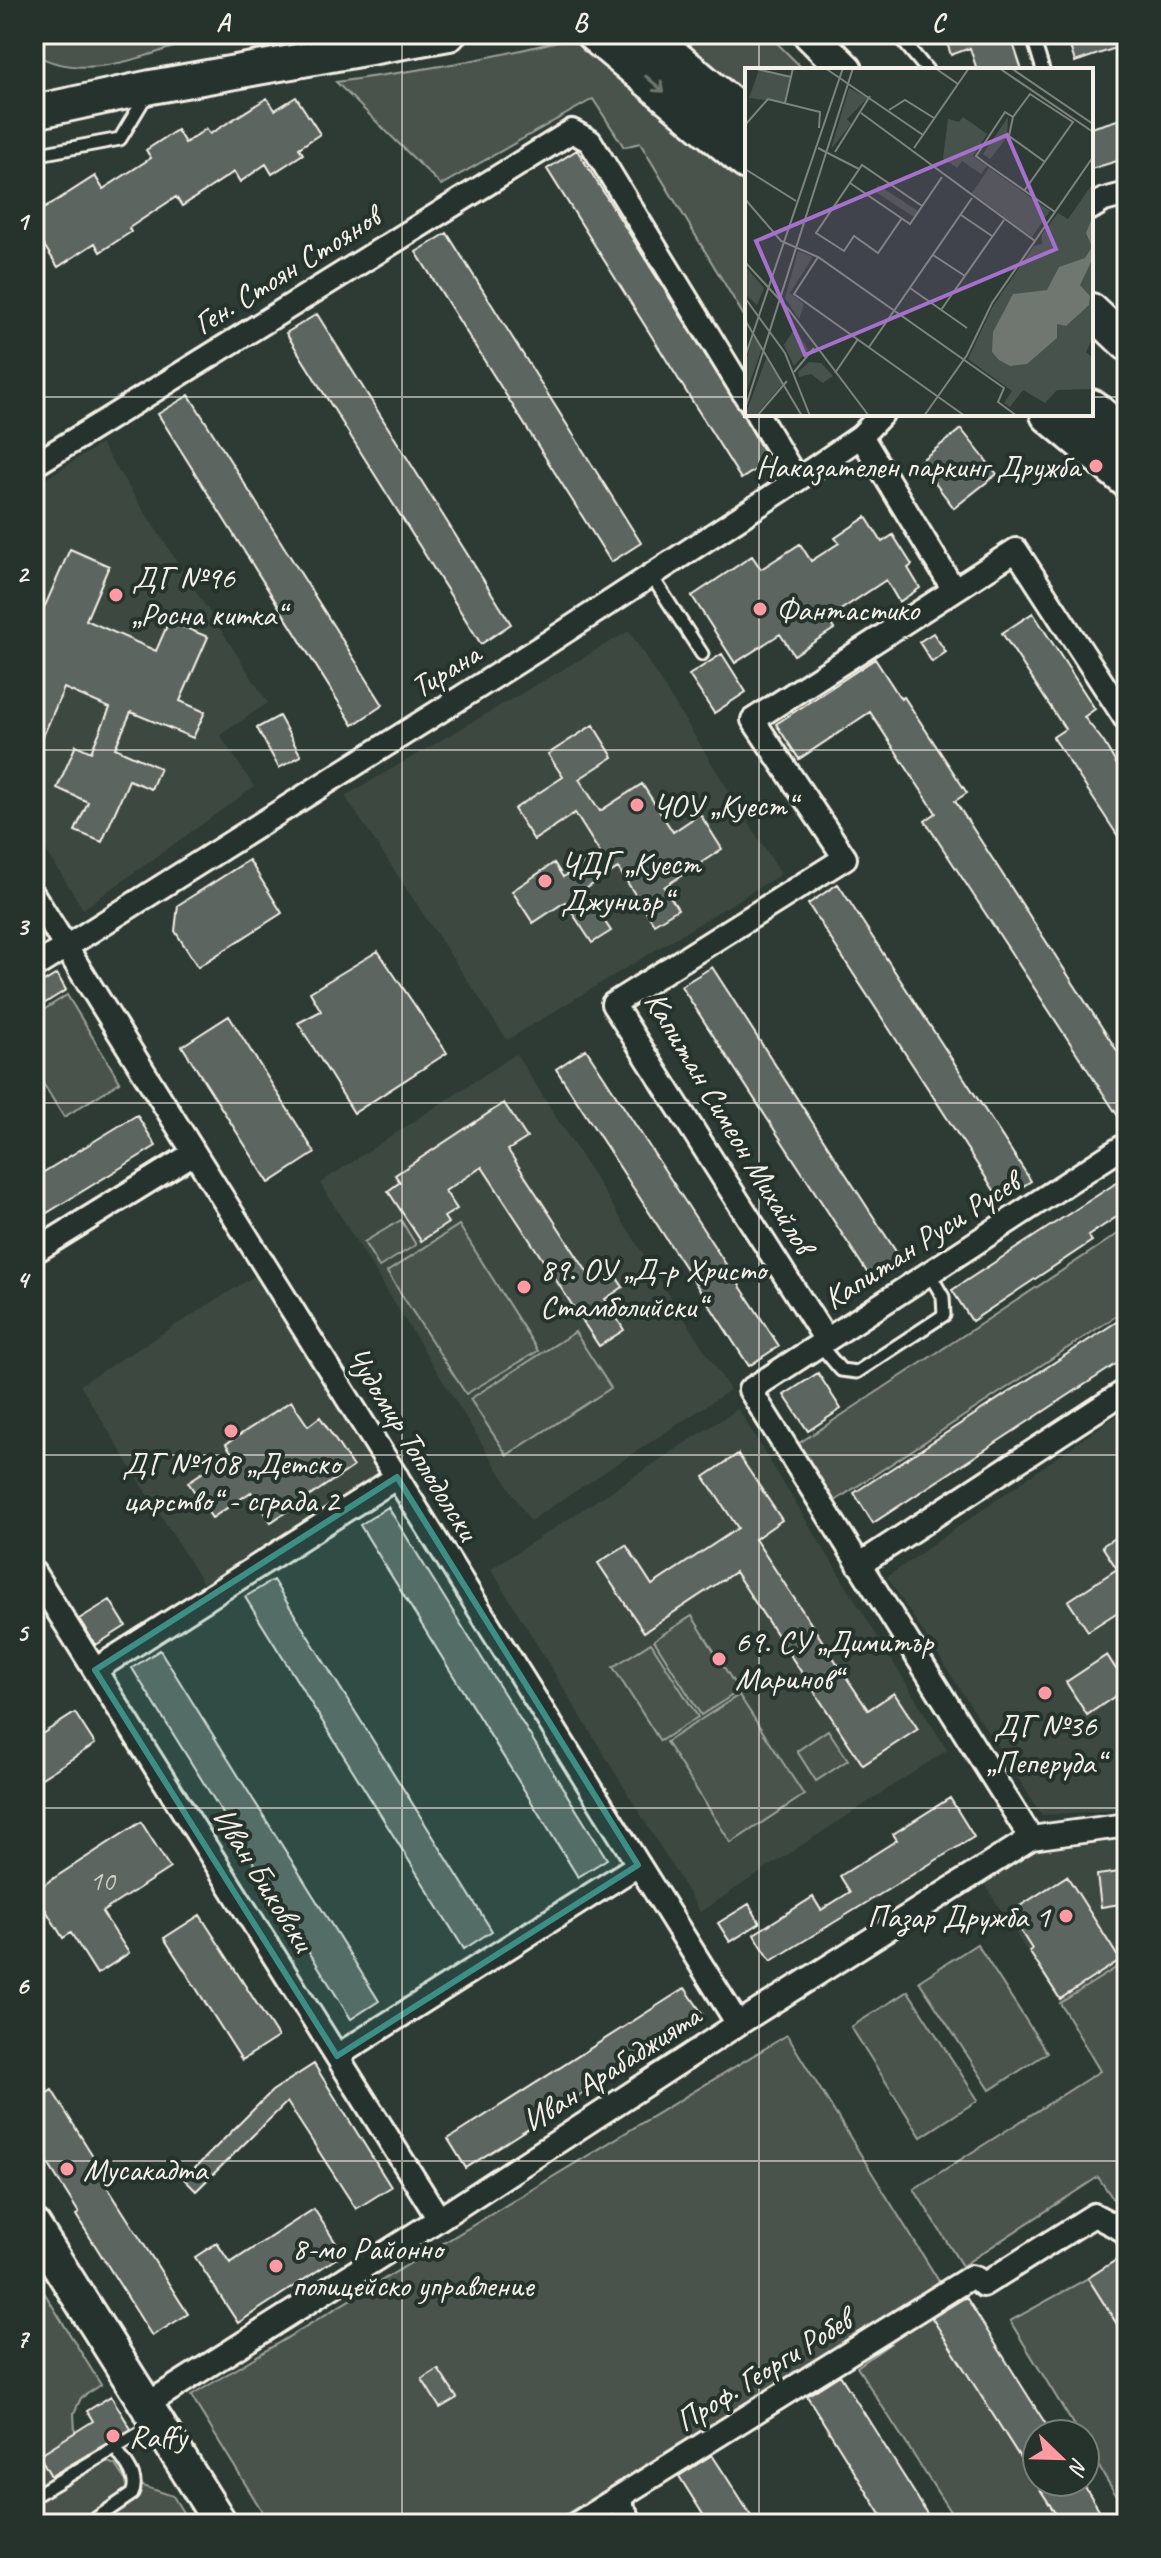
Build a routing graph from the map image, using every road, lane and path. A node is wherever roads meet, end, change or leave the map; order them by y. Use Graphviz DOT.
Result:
graph roads {
  1 [pos="449,34"];
  2 [pos="595,34"];
  3 [pos="645,34"];
  4 [pos="810,34"];
  5 [pos="897,34"];
  6 [pos="1032,34"];
  7 [pos="844,68"];
  8 [pos="925,68"];
  9 [pos="1042,68"];
  10 [pos="151,87"];
  11 [pos="34,112"];
  12 [pos="745,118"];
  13 [pos="34,155"];
  14 [pos="745,159"];
  15 [pos="1127,194"];
  16 [pos="1093,207"];
  17 [pos="1093,312"];
  18 [pos="1127,344"];
  19 [pos="745,395"];
  20 [pos="1093,410"];
  21 [pos="758,416"];
  22 [pos="880,416"];
  23 [pos="1051,416"];
  24 [pos="861,436"];
  25 [pos="1127,438"];
  26 [pos="34,465"];
  27 [pos="1127,479"];
  28 [pos="797,480"];
  29 [pos="651,575"];
  30 [pos="954,590"];
  31 [pos="702,654"];
  32 [pos="1127,721"];
  33 [pos="34,896"];
  34 [pos="66,947"];
  35 [pos="34,967"];
  36 [pos="1127,1144"];
  37 [pos="194,1153"];
  38 [pos="34,1252"];
  39 [pos="929,1273"];
  40 [pos="823,1342"];
  41 [pos="1127,1390"];
  42 [pos="397,1477"];
  43 [pos="859,1565"];
  44 [pos="34,1573"];
  45 [pos="95,1670"];
  46 [pos="1127,1825"];
  47 [pos="1031,1838"];
  48 [pos="638,1865"];
  49 [pos="738,2024"];
  50 [pos="337,2056"];
  51 [pos="439,2219"];
  52 [pos="34,2226"];
  53 [pos="1127,2236"];
  54 [pos="152,2414"];
  55 [pos="116,2449"];
  56 [pos="34,2496"];
  57 [pos="617,2499"];
  58 [pos="88,2524"];
  59 [pos="221,2524"];
  60 [pos="576,2524"];
  61 [pos="632,2524"];
  1 -- 10 [label="street"];
  2 -- 14 [label="main road, one-way"];
  3 -- 12 [label="main road"];
  4 -- 7 [label="street"];
  5 -- 8 [label="lane"];
  6 -- 9 [label="lane"];
  10 -- 11 [label="street"];
  10 -- 13 [label="lane"];
  15 -- 16 [label="street"];
  17 -- 18 [label="street"];
  19 -- 26 [label="street, Ген. Стоян Стоянов"];
  20 -- 25 [label="main road"];
  21 -- 28 [label="street"];
  22 -- 24 [label="street, Тирана"];
  23 -- 27 [label="main road"];
  24 -- 28 [label="street, Тирана"];
  24 -- 30 [label="street"];
  28 -- 29 [label="street, Тирана"];
  29 -- 31 [label="lane"];
  29 -- 34 [label="street, Тирана"];
  30 -- 32 [label="street, Капитан Симеон Михайлов"];
  30 -- 40 [label="street, Капитан Симеон Михайлов"];
  33 -- 34 [label="street, Чудомир Топлодолски"];
  34 -- 35 [label="street, Тирана"];
  34 -- 37 [label="street, Чудомир Топлодолски"];
  36 -- 39 [label="street, Капитан Руси Русев"];
  37 -- 38 [label="street"];
  37 -- 42 [label="street, Чудомир Топлодолски"];
  39 -- 40 [label="street, Капитан Руси Русев"];
  39 -- 40 [label="lane"];
  40 -- 43 [label="street, Капитан Руси Русев"];
  41 -- 43 [label="street"];
  42 -- 45 [label="street"];
  42 -- 48 [label="street, Чудомир Топлодолски"];
  43 -- 47 [label="street"];
  44 -- 45 [label="street, Иван Биковски"];
  45 -- 50 [label="street, Иван Биковски"];
  46 -- 47 [label="street, Иван Арабаджията"];
  47 -- 49 [label="street, Иван Арабаджията"];
  48 -- 49 [label="street, Чудомир Топлодолски"];
  48 -- 50 [label="street"];
  49 -- 51 [label="street, Иван Арабаджията"];
  50 -- 51 [label="street, Иван Биковски"];
  51 -- 54 [label="street, Иван Арабаджията"];
  52 -- 54 [label="street"];
  53 -- 57 [label="street, Проф. Георги Робев"];
  54 -- 55 [label="lane"];
  54 -- 59 [label="street"];
  55 -- 56 [label="lane"];
  55 -- 58 [label="lane"];
  57 -- 60 [label="street, Проф. Георги Робев"];
  57 -- 61 [label="street"];
}
